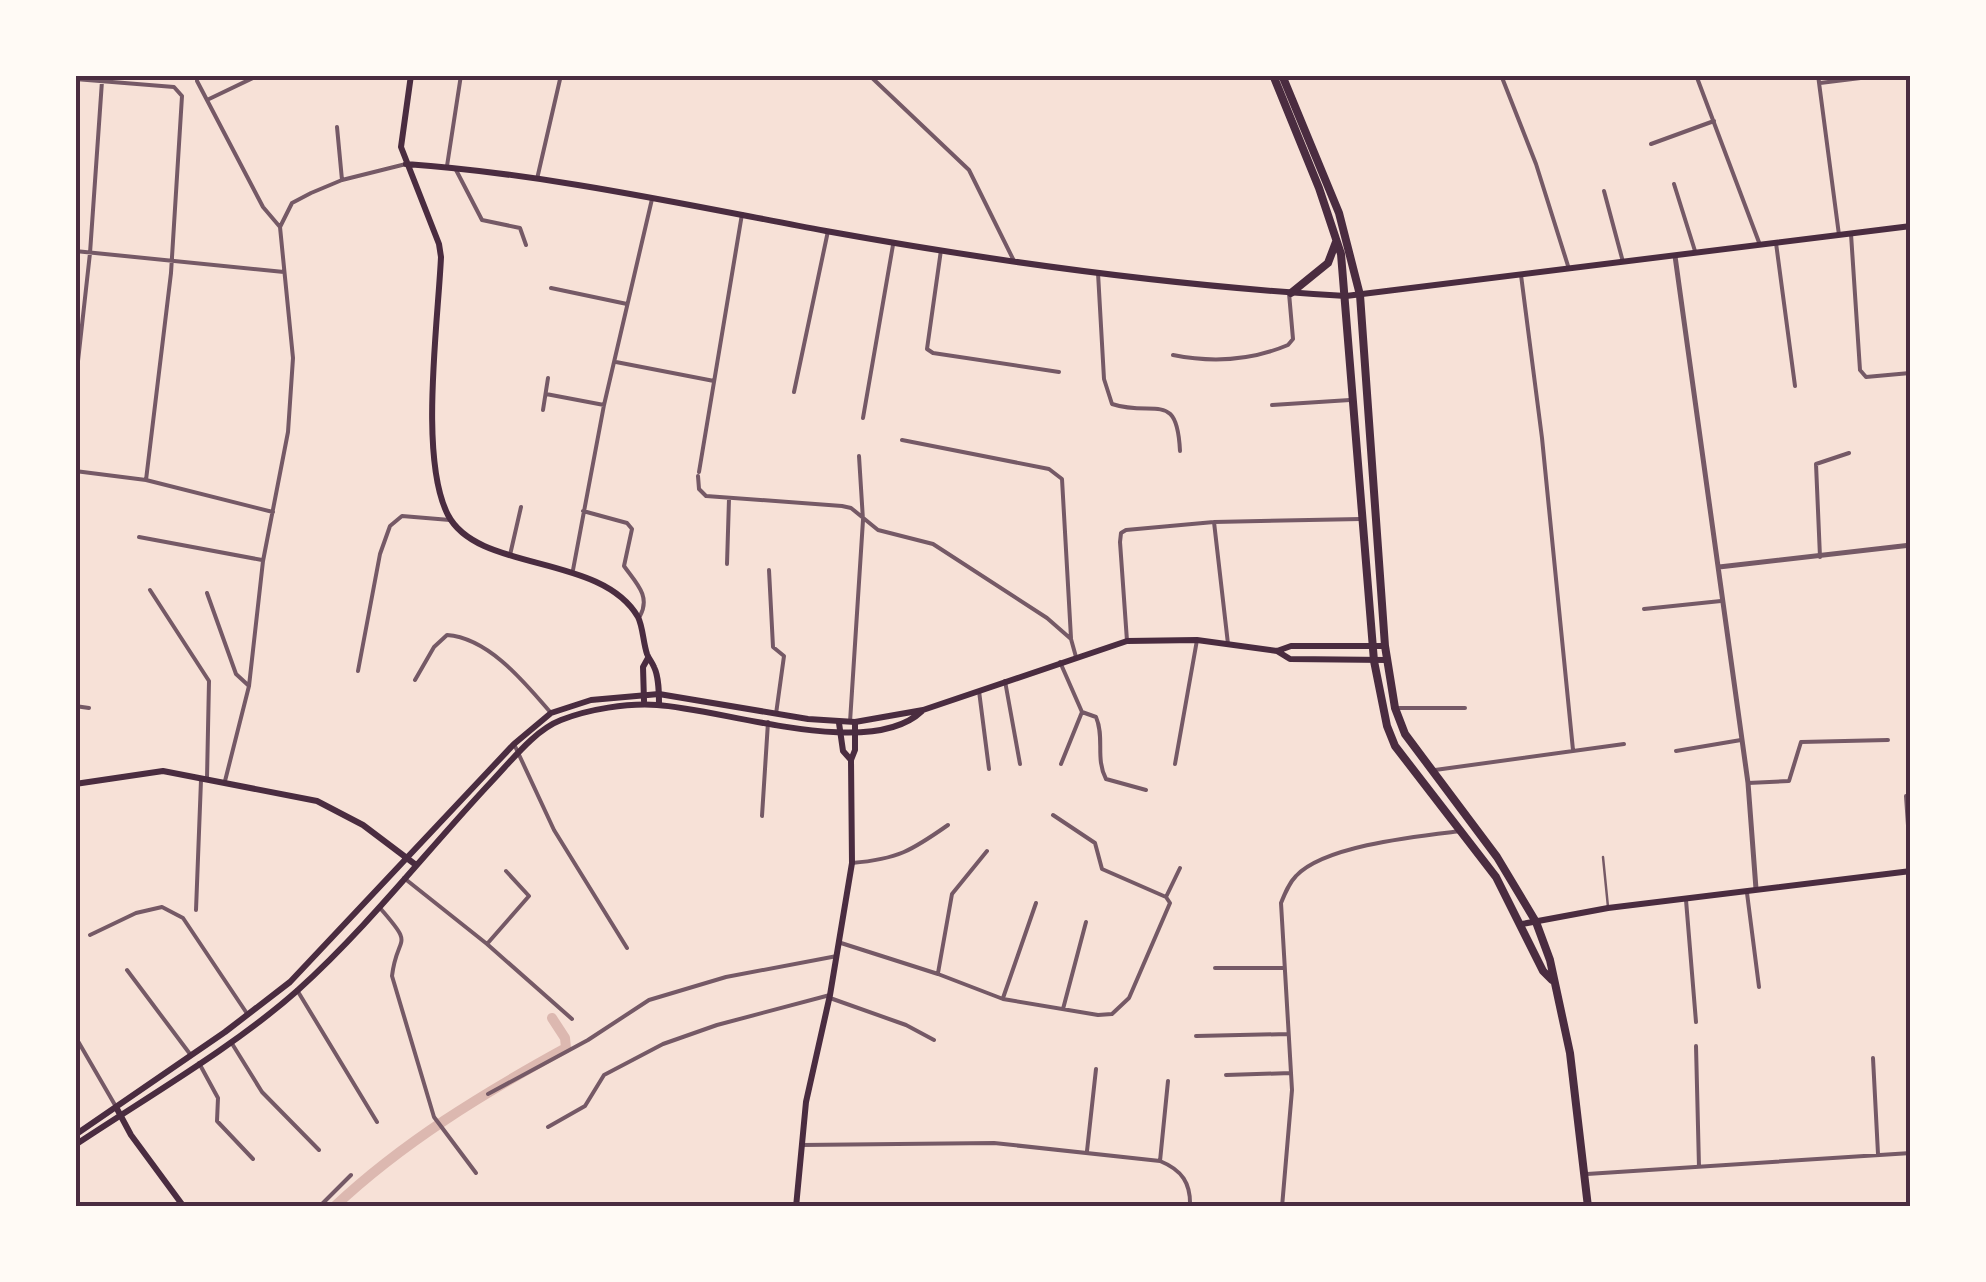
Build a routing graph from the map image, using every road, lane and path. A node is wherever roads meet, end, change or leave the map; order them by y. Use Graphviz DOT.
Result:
graph roads {
  1 [pos="258,75"];
  2 [pos="411,75"];
  3 [pos="461,75"];
  4 [pos="561,75"];
  5 [pos="869,75"];
  6 [pos="1272,75"];
  7 [pos="1282,75"];
  8 [pos="1501,75"];
  9 [pos="1696,75"];
  10 [pos="1818,75"];
  11 [pos="1885,75"];
  12 [pos="75,79"];
  13 [pos="102,81"];
  14 [pos="197,81"];
  15 [pos="1819,84"];
  16 [pos="207,100"];
  17 [pos="1714,122"];
  18 [pos="337,127"];
  19 [pos="1651,144"];
  20 [pos="406,164"];
  21 [pos="451,167"];
  22 [pos="342,180"];
  23 [pos="537,180"];
  24 [pos="1674,184"];
  25 [pos="1604,191"];
  26 [pos="652,198"];
  27 [pos="742,214"];
  28 [pos="280,226"];
  29 [pos="1911,226"];
  30 [pos="828,231"];
  31 [pos="1851,234"];
  32 [pos="1840,235"];
  33 [pos="1337,240"];
  34 [pos="894,242"];
  35 [pos="1776,243"];
  36 [pos="526,244"];
  37 [pos="1760,245"];
  38 [pos="941,250"];
  39 [pos="75,251"];
  40 [pos="90,253"];
  41 [pos="1696,253"];
  42 [pos="1674,256"];
  43 [pos="1014,261"];
  44 [pos="1623,262"];
  45 [pos="172,263"];
  46 [pos="1569,269"];
  47 [pos="286,272"];
  48 [pos="1098,273"];
  49 [pos="1521,275"];
  50 [pos="551,288"];
  51 [pos="1290,293"];
  52 [pos="1360,295"];
  53 [pos="1346,296"];
  54 [pos="628,304"];
  55 [pos="1173,355"];
  56 [pos="614,362"];
  57 [pos="1059,372"];
  58 [pos="1910,373"];
  59 [pos="548,378"];
  60 [pos="714,381"];
  61 [pos="1794,386"];
  62 [pos="75,388"];
  63 [pos="794,392"];
  64 [pos="546,394"];
  65 [pos="1354,400"];
  66 [pos="604,405"];
  67 [pos="1272,406"];
  68 [pos="543,410"];
  69 [pos="862,418"];
  70 [pos="902,440"];
  71 [pos="1180,451"];
  72 [pos="1848,453"];
  73 [pos="859,456"];
  74 [pos="75,471"];
  75 [pos="146,480"];
  76 [pos="728,498"];
  77 [pos="521,507"];
  78 [pos="582,511"];
  79 [pos="273,512"];
  80 [pos="1363,518"];
  81 [pos="450,520"];
  82 [pos="863,520"];
  83 [pos="1214,522"];
  84 [pos="139,536"];
  85 [pos="1911,545"];
  86 [pos="510,555"];
  87 [pos="1820,557"];
  88 [pos="264,561"];
  89 [pos="727,564"];
  90 [pos="1718,567"];
  91 [pos="770,570"];
  92 [pos="572,574"];
  93 [pos="150,590"];
  94 [pos="207,593"];
  95 [pos="1721,601"];
  96 [pos="1644,609"];
  97 [pos="638,618"];
  98 [pos="1071,639"];
  99 [pos="1197,640"];
  100 [pos="1128,642"];
  101 [pos="1228,644"];
  102 [pos="1385,646"];
  103 [pos="1373,647"];
  104 [pos="1277,651"];
  105 [pos="1076,657"];
  106 [pos="648,658"];
  107 [pos="1386,660"];
  108 [pos="1374,661"];
  109 [pos="1060,662"];
  110 [pos="358,671"];
  111 [pos="414,680"];
  112 [pos="1005,681"];
  113 [pos="250,686"];
  114 [pos="980,691"];
  115 [pos="644,694"];
  116 [pos="659,694"];
  117 [pos="645,704"];
  118 [pos="659,705"];
  119 [pos="75,706"];
  120 [pos="89,708"];
  121 [pos="1395,708"];
  122 [pos="1465,708"];
  123 [pos="922,710"];
  124 [pos="1082,712"];
  125 [pos="552,713"];
  126 [pos="776,714"];
  127 [pos="768,722"];
  128 [pos="852,722"];
  129 [pos="840,723"];
  130 [pos="855,734"];
  131 [pos="840,735"];
  132 [pos="1741,740"];
  133 [pos="1888,740"];
  134 [pos="514,744"];
  135 [pos="1624,744"];
  136 [pos="1573,750"];
  137 [pos="1676,751"];
  138 [pos="519,753"];
  139 [pos="850,760"];
  140 [pos="1020,764"];
  141 [pos="1061,764"];
  142 [pos="1175,764"];
  143 [pos="989,769"];
  144 [pos="1430,770"];
  145 [pos="204,778"];
  146 [pos="225,781"];
  147 [pos="1748,783"];
  148 [pos="76,784"];
  149 [pos="1146,790"];
  150 [pos="1906,796"];
  151 [pos="75,798"];
  152 [pos="1053,815"];
  153 [pos="762,816"];
  154 [pos="948,825"];
  155 [pos="1460,831"];
  156 [pos="986,852"];
  157 [pos="1603,857"];
  158 [pos="409,858"];
  159 [pos="852,863"];
  160 [pos="416,865"];
  161 [pos="1180,868"];
  162 [pos="1911,870"];
  163 [pos="506,871"];
  164 [pos="404,878"];
  165 [pos="1757,892"];
  166 [pos="1747,894"];
  167 [pos="1166,897"];
  168 [pos="1686,900"];
  169 [pos="1036,903"];
  170 [pos="379,908"];
  171 [pos="1608,908"];
  172 [pos="196,910"];
  173 [pos="1086,922"];
  174 [pos="1536,922"];
  175 [pos="1522,924"];
  176 [pos="90,935"];
  177 [pos="840,942"];
  178 [pos="487,944"];
  179 [pos="627,948"];
  180 [pos="837,956"];
  181 [pos="1215,968"];
  182 [pos="1284,968"];
  183 [pos="127,970"];
  184 [pos="938,974"];
  185 [pos="1552,980"];
  186 [pos="1759,987"];
  187 [pos="298,990"];
  188 [pos="830,996"];
  189 [pos="1002,998"];
  190 [pos="1063,1010"];
  191 [pos="248,1015"];
  192 [pos="572,1019"];
  193 [pos="1696,1022"];
  194 [pos="1288,1034"];
  195 [pos="75,1036"];
  196 [pos="1196,1036"];
  197 [pos="230,1040"];
  198 [pos="934,1040"];
  199 [pos="1696,1046"];
  200 [pos="190,1055"];
  201 [pos="1873,1058"];
  202 [pos="199,1063"];
  203 [pos="1096,1069"];
  204 [pos="1290,1074"];
  205 [pos="1226,1075"];
  206 [pos="1168,1081"];
  207 [pos="488,1094"];
  208 [pos="118,1111"];
  209 [pos="377,1122"];
  210 [pos="548,1126"];
  211 [pos="75,1135"];
  212 [pos="801,1145"];
  213 [pos="75,1146"];
  214 [pos="319,1150"];
  215 [pos="1087,1151"];
  216 [pos="1911,1153"];
  217 [pos="1878,1154"];
  218 [pos="253,1160"];
  219 [pos="1160,1161"];
  220 [pos="1700,1167"];
  221 [pos="476,1173"];
  222 [pos="1583,1174"];
  223 [pos="350,1176"];
  224 [pos="184,1207"];
  225 [pos="319,1207"];
  226 [pos="796,1207"];
  227 [pos="1190,1207"];
  228 [pos="1282,1207"];
  229 [pos="1588,1207"];
  1 -- 16 [label="street"];
  2 -- 20 [label="main road"];
  3 -- 21 [label="street"];
  4 -- 23 [label="street"];
  5 -- 43 [label="street"];
  6 -- 33 [label="highway"];
  7 -- 52 [label="highway"];
  8 -- 46 [label="street"];
  9 -- 17 [label="street"];
  10 -- 15 [label="street"];
  11 -- 15 [label="street"];
  12 -- 13 [label="street"];
  13 -- 40 [label="street"];
  13 -- 45 [label="street"];
  14 -- 16 [label="street"];
  15 -- 32 [label="street"];
  16 -- 28 [label="street"];
  17 -- 19 [label="street"];
  17 -- 37 [label="street"];
  18 -- 22 [label="street"];
  20 -- 21 [label="main road"];
  20 -- 22 [label="street"];
  20 -- 81 [label="main road"];
  21 -- 23 [label="main road"];
  21 -- 36 [label="street"];
  22 -- 28 [label="street"];
  23 -- 26 [label="main road"];
  24 -- 41 [label="street"];
  25 -- 44 [label="street"];
  26 -- 27 [label="main road"];
  26 -- 54 [label="street"];
  27 -- 30 [label="main road"];
  27 -- 60 [label="street"];
  28 -- 47 [label="street"];
  29 -- 31 [label="main road"];
  30 -- 34 [label="main road"];
  30 -- 63 [label="street"];
  31 -- 32 [label="main road"];
  31 -- 58 [label="street"];
  32 -- 35 [label="main road"];
  33 -- 51 [label="highway"];
  33 -- 53 [label="highway"];
  34 -- 38 [label="main road"];
  34 -- 69 [label="street"];
  35 -- 37 [label="main road"];
  35 -- 61 [label="street"];
  37 -- 41 [label="main road"];
  38 -- 43 [label="main road"];
  38 -- 57 [label="street"];
  39 -- 40 [label="street"];
  40 -- 45 [label="street"];
  40 -- 62 [label="street"];
  41 -- 42 [label="main road"];
  42 -- 44 [label="main road"];
  42 -- 90 [label="street"];
  43 -- 48 [label="main road"];
  44 -- 46 [label="main road"];
  45 -- 47 [label="street"];
  45 -- 75 [label="street"];
  46 -- 49 [label="main road"];
  47 -- 79 [label="street"];
  48 -- 51 [label="main road"];
  48 -- 71 [label="street"];
  49 -- 52 [label="main road"];
  49 -- 136 [label="street"];
  50 -- 54 [label="street"];
  51 -- 53 [label="main road"];
  51 -- 55 [label="street"];
  52 -- 53 [label="main road"];
  52 -- 102 [label="highway"];
  53 -- 65 [label="highway"];
  54 -- 56 [label="street"];
  56 -- 60 [label="street"];
  56 -- 66 [label="street"];
  59 -- 64 [label="street"];
  60 -- 76 [label="street"];
  64 -- 66 [label="street"];
  64 -- 68 [label="street"];
  65 -- 67 [label="street"];
  65 -- 80 [label="highway"];
  66 -- 78 [label="street"];
  70 -- 98 [label="street"];
  72 -- 87 [label="street"];
  73 -- 82 [label="street"];
  74 -- 75 [label="street"];
  75 -- 79 [label="street"];
  76 -- 82 [label="street"];
  76 -- 89 [label="street"];
  77 -- 86 [label="street"];
  78 -- 92 [label="street"];
  78 -- 97 [label="street"];
  79 -- 88 [label="street"];
  80 -- 83 [label="street"];
  80 -- 103 [label="highway"];
  81 -- 86 [label="main road"];
  81 -- 110 [label="street"];
  82 -- 98 [label="street"];
  82 -- 128 [label="street"];
  83 -- 100 [label="street"];
  83 -- 101 [label="street"];
  84 -- 88 [label="street"];
  85 -- 87 [label="street"];
  86 -- 92 [label="main road"];
  87 -- 90 [label="street"];
  88 -- 113 [label="street"];
  90 -- 95 [label="street"];
  91 -- 126 [label="street"];
  92 -- 97 [label="main road"];
  93 -- 145 [label="street"];
  94 -- 113 [label="street"];
  95 -- 96 [label="street"];
  95 -- 132 [label="street"];
  97 -- 106 [label="main road"];
  98 -- 105 [label="street"];
  99 -- 100 [label="main road"];
  99 -- 101 [label="main road"];
  99 -- 142 [label="street"];
  100 -- 105 [label="main road"];
  101 -- 104 [label="main road"];
  102 -- 103 [label="main road"];
  102 -- 107 [label="highway"];
  103 -- 104 [label="main road"];
  103 -- 108 [label="highway"];
  104 -- 108 [label="main road"];
  105 -- 109 [label="main road"];
  106 -- 115 [label="main road"];
  106 -- 116 [label="main road"];
  107 -- 108 [label="main road"];
  107 -- 121 [label="highway"];
  108 -- 155 [label="highway"];
  109 -- 112 [label="main road"];
  109 -- 124 [label="street"];
  111 -- 125 [label="street"];
  112 -- 114 [label="main road"];
  112 -- 140 [label="street"];
  113 -- 146 [label="street"];
  114 -- 123 [label="main road"];
  114 -- 143 [label="street"];
  115 -- 116 [label="main road"];
  115 -- 117 [label="main road"];
  115 -- 125 [label="main road"];
  116 -- 118 [label="main road"];
  116 -- 126 [label="main road"];
  117 -- 118 [label="main road"];
  117 -- 138 [label="main road"];
  118 -- 127 [label="main road"];
  119 -- 120 [label="street"];
  121 -- 122 [label="street"];
  121 -- 144 [label="highway"];
  123 -- 128 [label="main road"];
  123 -- 130 [label="main road"];
  124 -- 141 [label="street"];
  124 -- 149 [label="street"];
  125 -- 134 [label="main road"];
  126 -- 129 [label="main road"];
  127 -- 131 [label="main road"];
  127 -- 153 [label="street"];
  128 -- 129 [label="main road"];
  128 -- 130 [label="main road"];
  129 -- 131 [label="main road"];
  130 -- 131 [label="main road"];
  130 -- 139 [label="main road"];
  131 -- 139 [label="main road"];
  132 -- 137 [label="street"];
  132 -- 147 [label="street"];
  133 -- 147 [label="street"];
  134 -- 138 [label="street"];
  134 -- 158 [label="main road"];
  135 -- 136 [label="street"];
  136 -- 144 [label="street"];
  138 -- 160 [label="main road"];
  138 -- 179 [label="street"];
  139 -- 159 [label="main road"];
  144 -- 174 [label="highway"];
  145 -- 146 [label="main road"];
  145 -- 148 [label="main road"];
  145 -- 172 [label="street"];
  146 -- 158 [label="main road"];
  147 -- 165 [label="street"];
  148 -- 151 [label="street"];
  150 -- 162 [label="street"];
  152 -- 167 [label="street"];
  154 -- 159 [label="street"];
  155 -- 175 [label="highway"];
  155 -- 182 [label="street"];
  156 -- 184 [label="street"];
  157 -- 171 [label="lane"];
  158 -- 160 [label="main road"];
  158 -- 191 [label="main road"];
  159 -- 177 [label="main road"];
  160 -- 164 [label="main road"];
  161 -- 167 [label="street"];
  162 -- 165 [label="main road"];
  163 -- 178 [label="street"];
  164 -- 170 [label="main road"];
  164 -- 178 [label="street"];
  165 -- 166 [label="main road"];
  166 -- 168 [label="main road"];
  166 -- 186 [label="street"];
  167 -- 190 [label="street"];
  168 -- 171 [label="main road"];
  168 -- 193 [label="street"];
  169 -- 189 [label="street"];
  170 -- 187 [label="main road"];
  170 -- 221 [label="street"];
  171 -- 174 [label="main road"];
  173 -- 190 [label="street"];
  174 -- 175 [label="main road"];
  174 -- 185 [label="highway"];
  175 -- 185 [label="highway"];
  176 -- 191 [label="street"];
  177 -- 180 [label="main road"];
  177 -- 184 [label="street"];
  178 -- 192 [label="street"];
  180 -- 188 [label="main road"];
  180 -- 207 [label="street"];
  181 -- 182 [label="street"];
  182 -- 194 [label="street"];
  183 -- 200 [label="street"];
  184 -- 189 [label="street"];
  185 -- 222 [label="highway"];
  187 -- 197 [label="main road"];
  187 -- 209 [label="street"];
  188 -- 198 [label="street"];
  188 -- 210 [label="street"];
  188 -- 212 [label="main road"];
  189 -- 190 [label="street"];
  191 -- 200 [label="main road"];
  194 -- 196 [label="street"];
  194 -- 204 [label="street"];
  195 -- 208 [label="street"];
  197 -- 202 [label="main road"];
  197 -- 214 [label="street"];
  199 -- 220 [label="street"];
  200 -- 208 [label="main road"];
  201 -- 217 [label="street"];
  202 -- 208 [label="main road"];
  202 -- 218 [label="street"];
  203 -- 215 [label="street"];
  204 -- 205 [label="street"];
  204 -- 228 [label="street"];
  206 -- 219 [label="street"];
  208 -- 211 [label="main road"];
  208 -- 213 [label="main road"];
  208 -- 224 [label="main road"];
  212 -- 215 [label="street"];
  212 -- 226 [label="main road"];
  215 -- 219 [label="street"];
  216 -- 217 [label="street"];
  217 -- 220 [label="street"];
  219 -- 227 [label="street"];
  220 -- 222 [label="street"];
  222 -- 229 [label="highway"];
  223 -- 225 [label="street"];
}
